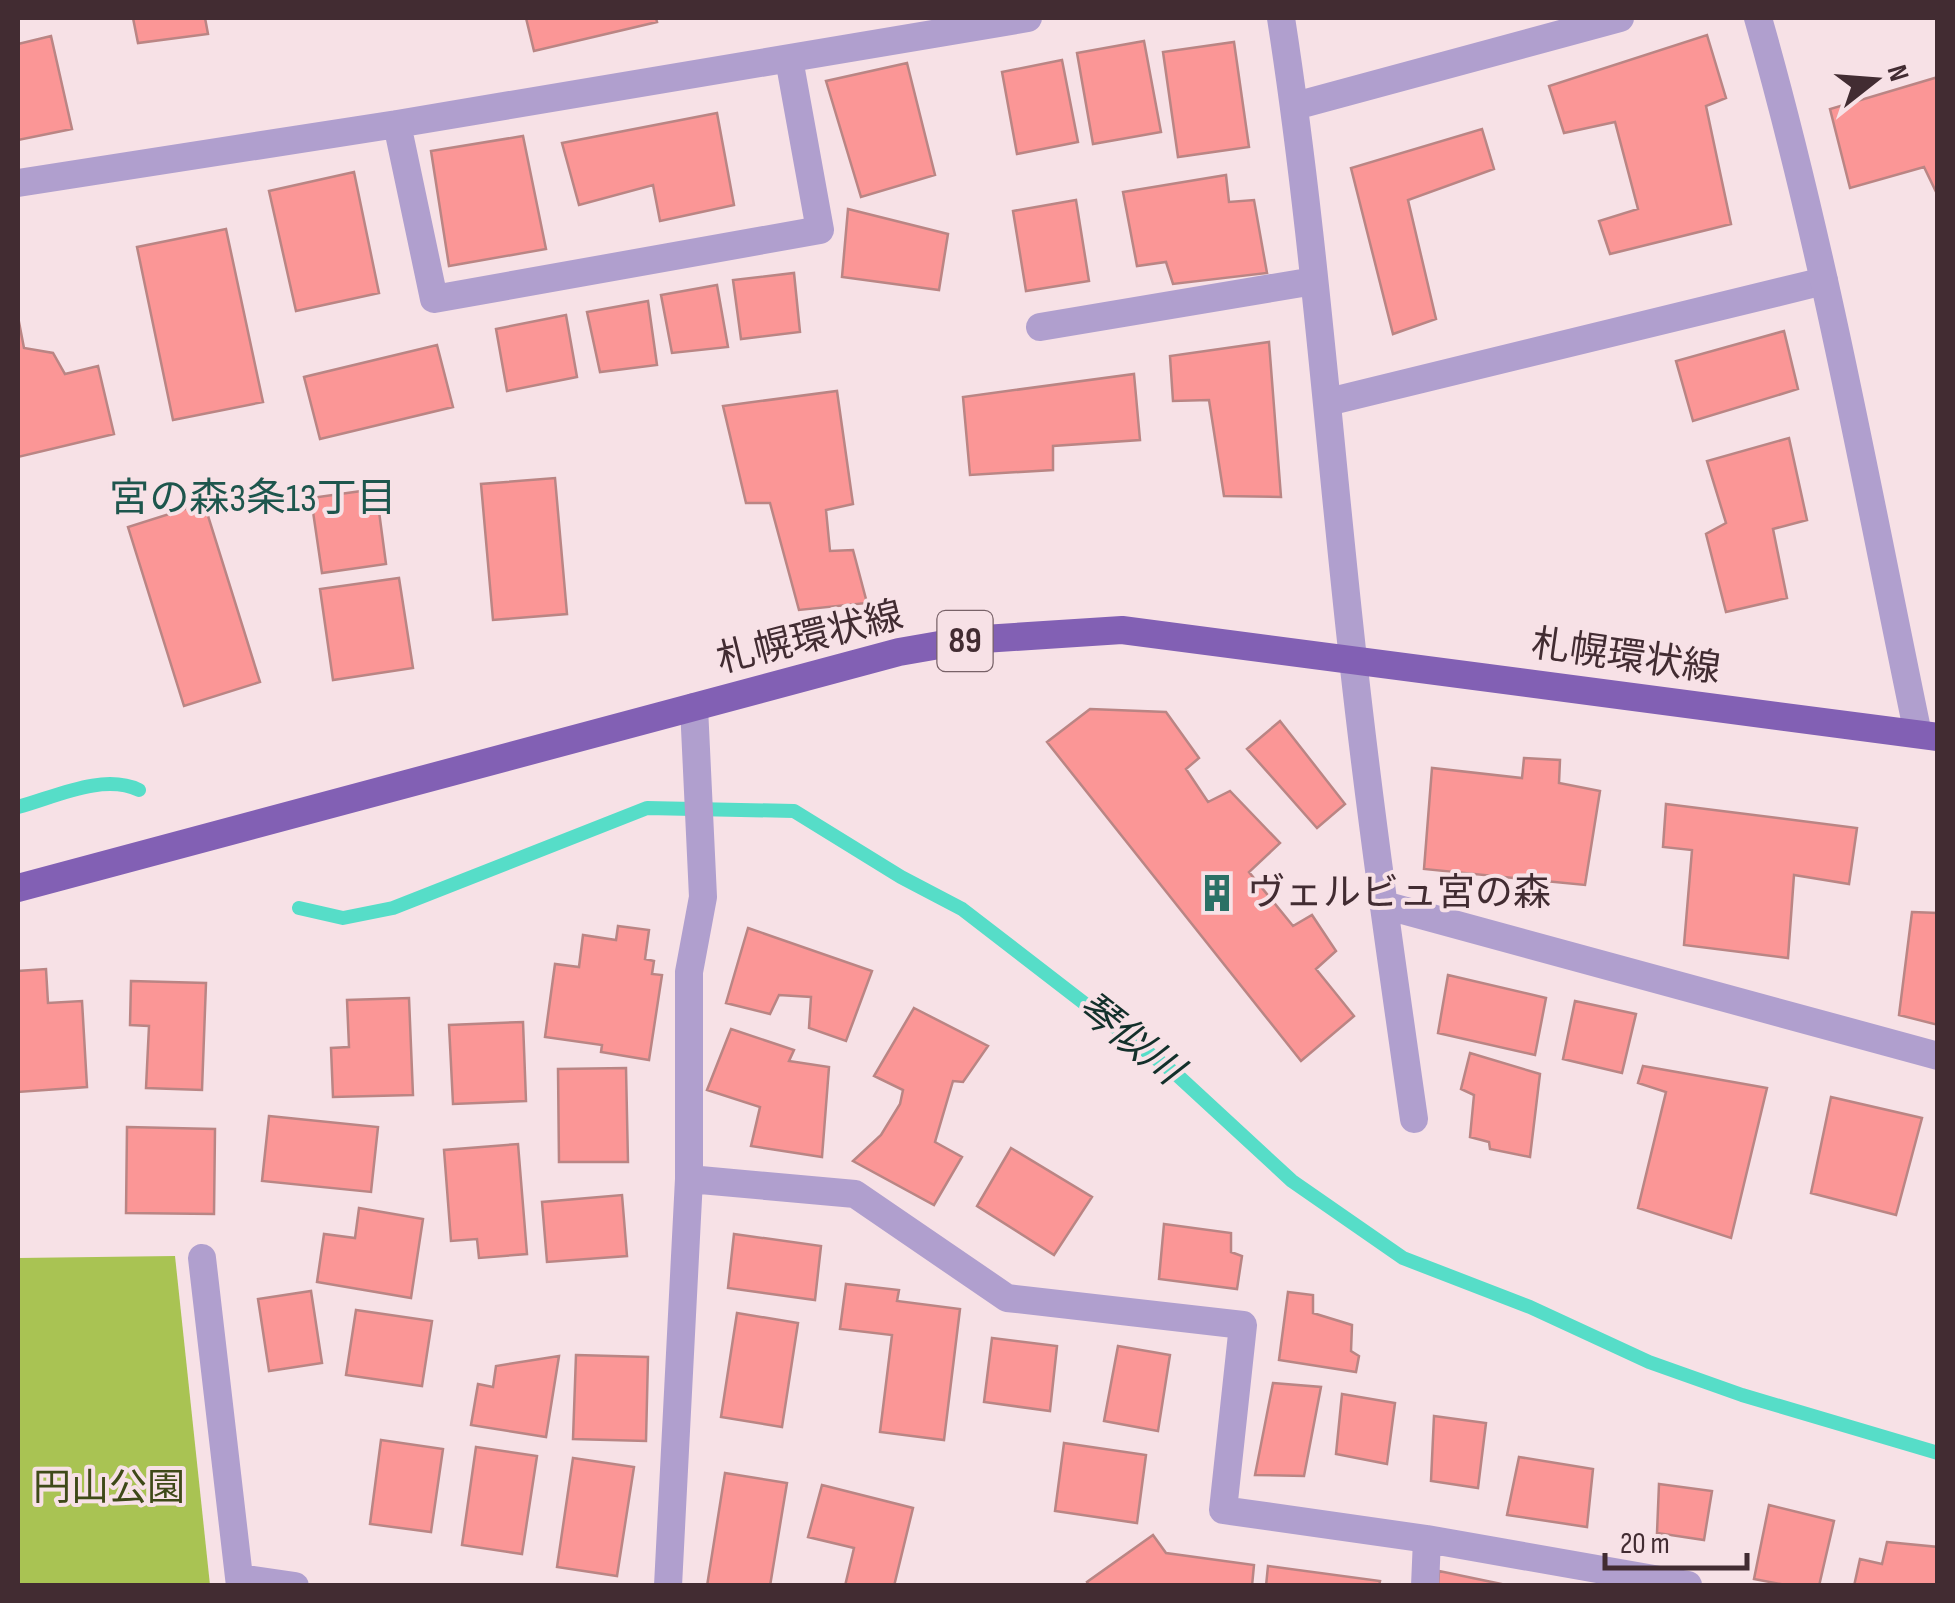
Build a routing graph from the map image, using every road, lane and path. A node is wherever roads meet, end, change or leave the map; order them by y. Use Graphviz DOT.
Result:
graph roads {
  1 [pos="1028,18"];
  2 [pos="1282,18"];
  3 [pos="1620,18"];
  4 [pos="1758,18"];
  5 [pos="789,59"];
  6 [pos="1295,106"];
  7 [pos="397,124"];
  8 [pos="18,183"];
  9 [pos="1314,281"];
  10 [pos="1824,281"];
  11 [pos="1040,328"];
  12 [pos="1328,402"];
  13 [pos="1353,658"];
  14 [pos="694,707"];
  15 [pos="1928,735"];
  16 [pos="18,888"];
  17 [pos="1384,905"];
  18 [pos="1938,1056"];
  19 [pos="1414,1119"];
  20 [pos="689,1179"];
  21 [pos="202,1258"];
  22 [pos="1427,1540"];
  23 [pos="239,1582"];
  24 [pos="1688,1585"];
  25 [pos="295,1586"];
  26 [pos="668,1586"];
  27 [pos="1425,1586"];
  1 -- 5 [label="street"];
  2 -- 6 [label="street"];
  3 -- 6 [label="street"];
  4 -- 10 [label="street"];
  5 -- 7 [label="street"];
  5 -- 7 [label="street"];
  6 -- 9 [label="street"];
  7 -- 8 [label="street"];
  9 -- 11 [label="street"];
  9 -- 12 [label="street"];
  10 -- 12 [label="street"];
  10 -- 15 [label="street"];
  12 -- 13 [label="street"];
  13 -- 14 [label="main road, 札幌環状線 / 89"];
  13 -- 15 [label="main road, 札幌環状線 / 89"];
  13 -- 17 [label="street"];
  14 -- 16 [label="main road, 札幌環状線 / 89"];
  14 -- 20 [label="street"];
  17 -- 18 [label="street"];
  17 -- 19 [label="street"];
  20 -- 22 [label="street"];
  20 -- 26 [label="street"];
  21 -- 23 [label="street"];
  22 -- 24 [label="street"];
  22 -- 27 [label="street"];
  23 -- 25 [label="street"];
}
